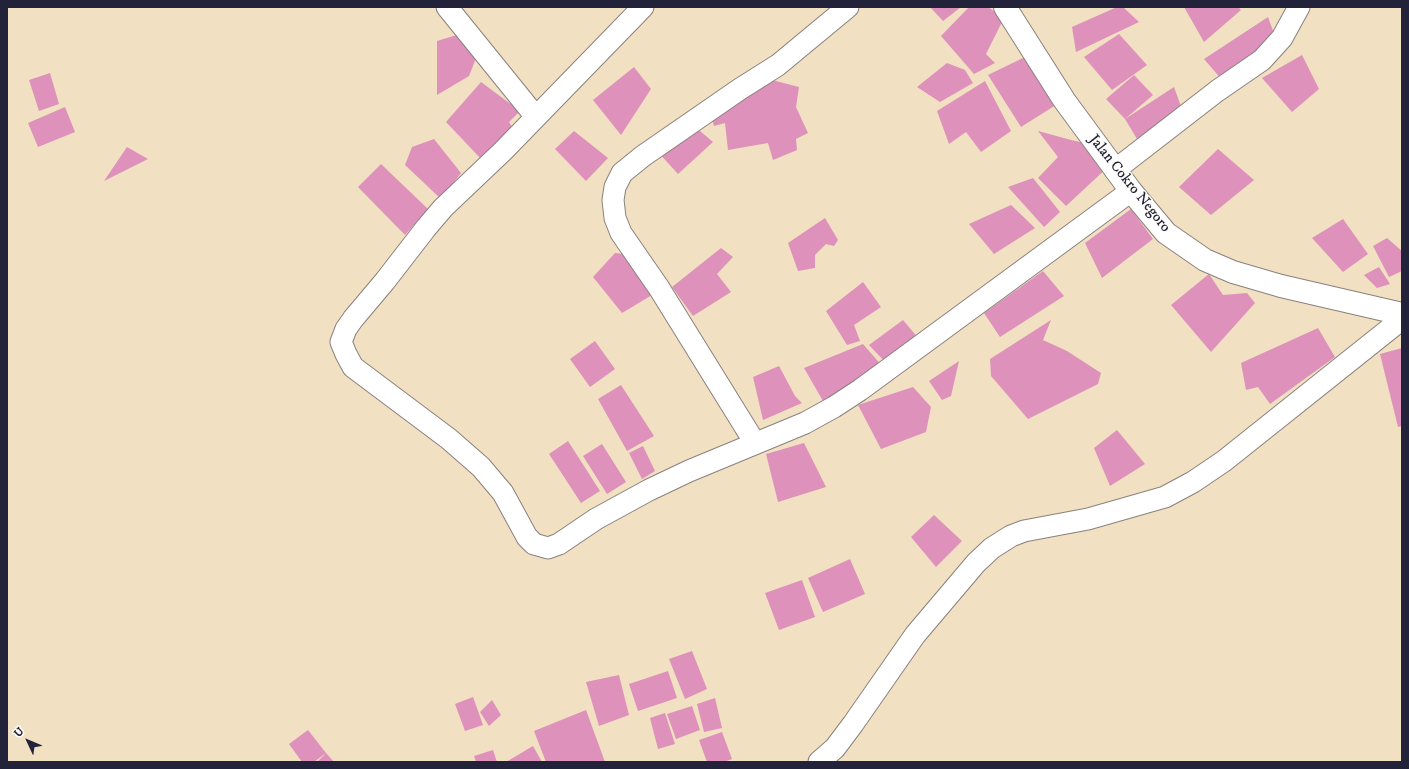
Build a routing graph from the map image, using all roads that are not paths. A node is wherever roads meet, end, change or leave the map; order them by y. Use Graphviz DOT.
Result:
graph roads {
  1 [pos="447,7"];
  2 [pos="643,7"];
  3 [pos="848,7"];
  4 [pos="1005,7"];
  5 [pos="1299,7"];
  6 [pos="536,117"];
  7 [pos="1115,170"];
  8 [pos="1131,191"];
  9 [pos="1402,314"];
  10 [pos="1402,319"];
  11 [pos="755,443"];
  12 [pos="819,762"];
  1 -- 6 [label="street"];
  2 -- 6 [label="street"];
  3 -- 11 [label="street"];
  4 -- 7 [label="street, Jalan Cokro Negoro"];
  5 -- 7 [label="street"];
  6 -- 11 [label="street"];
  7 -- 8 [label="street, Jalan Cokro Negoro"];
  8 -- 9 [label="street, Jalan Cokro Negoro"];
  8 -- 11 [label="street"];
  10 -- 12 [label="street"];
}
